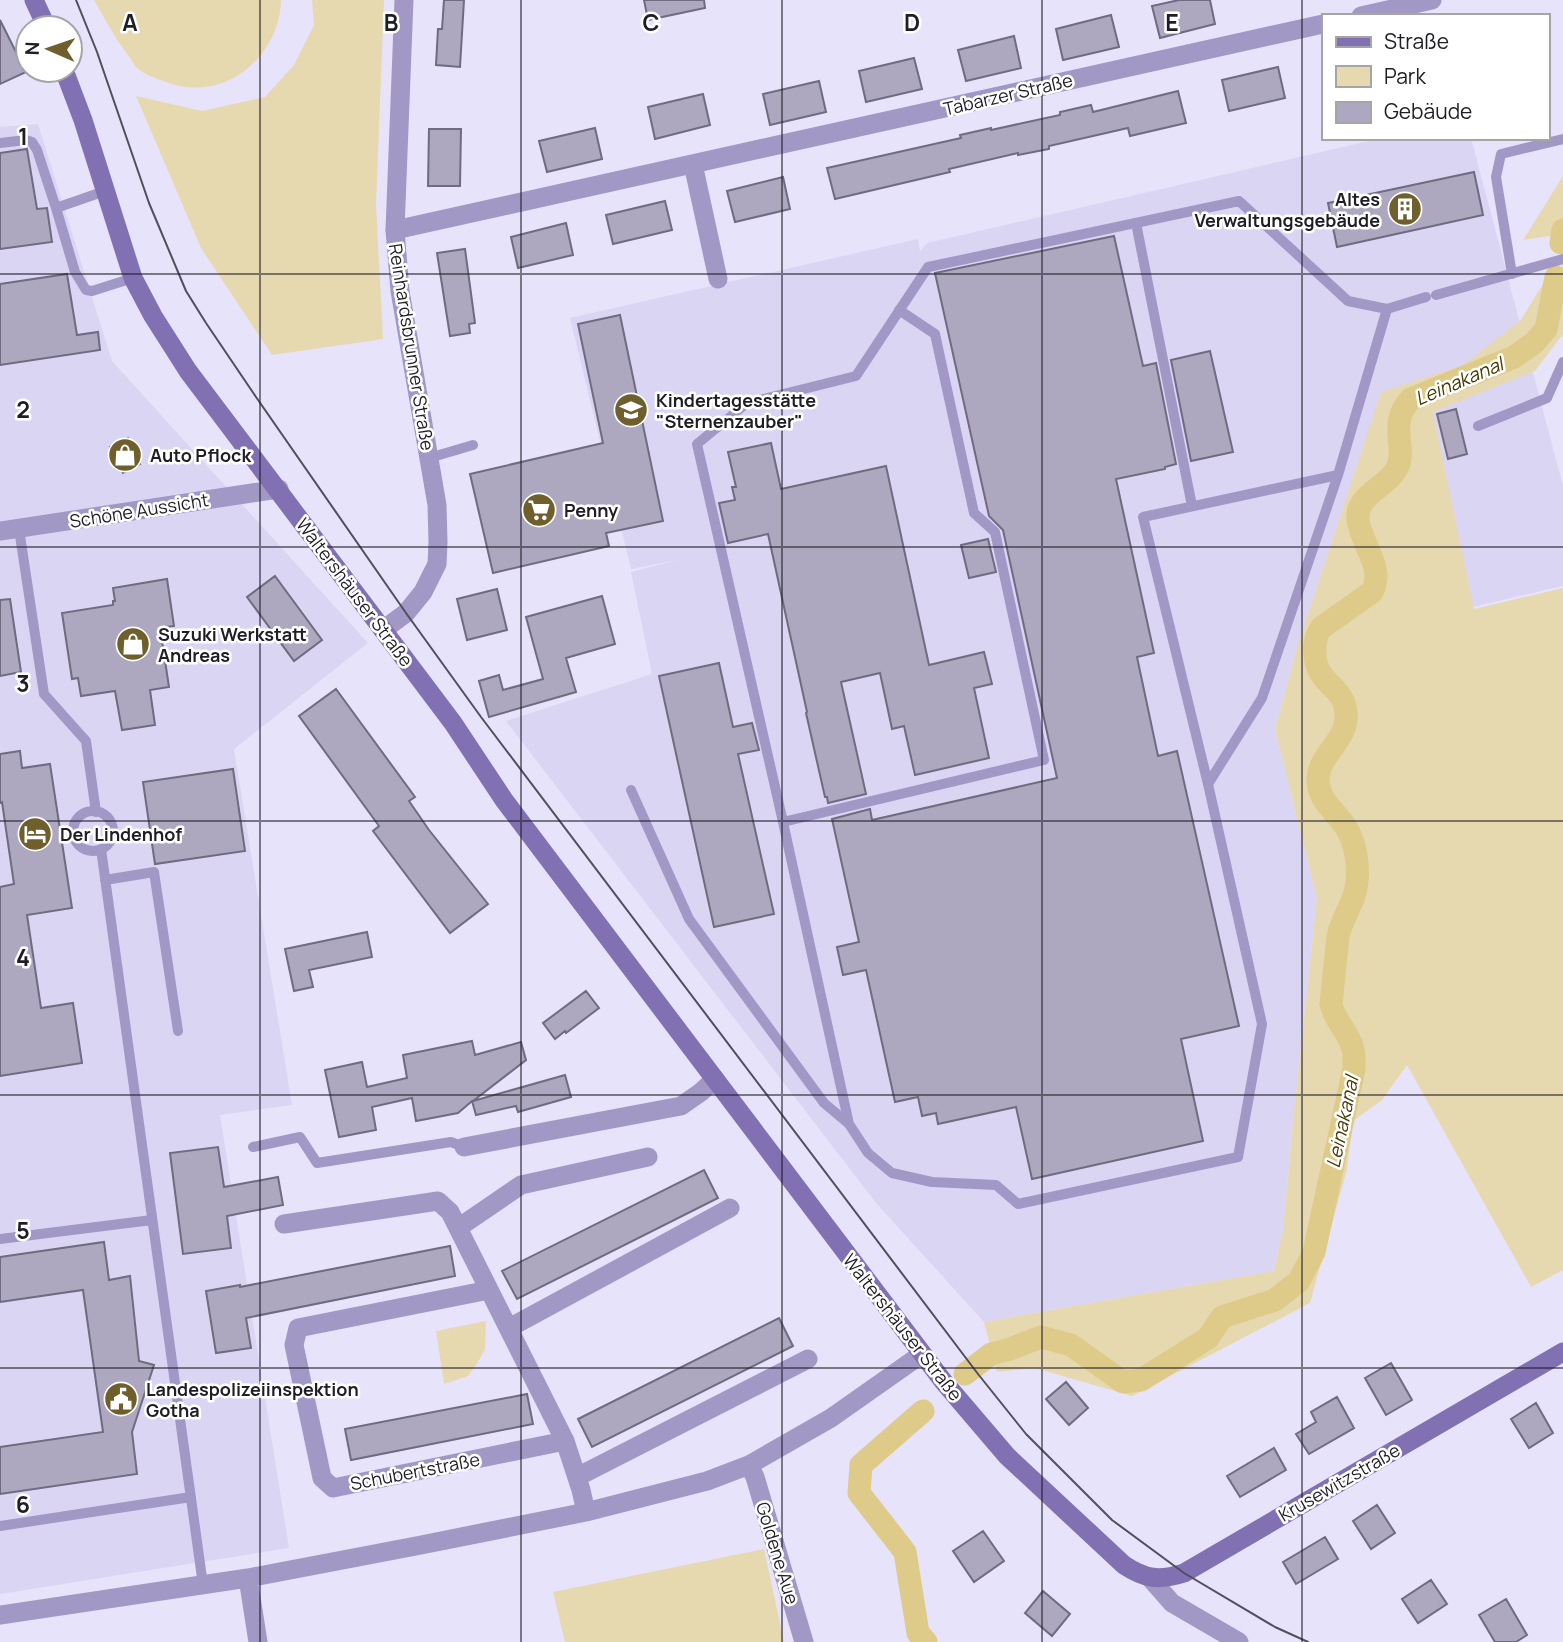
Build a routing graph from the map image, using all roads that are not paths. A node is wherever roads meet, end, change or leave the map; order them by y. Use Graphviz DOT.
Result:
graph roads {
  1 [pos="404,0"];
  2 [pos="1432,0"];
  3 [pos="1370,14"];
  4 [pos="1322,24"];
  5 [pos="69,84"];
  6 [pos="1563,139"];
  7 [pos="0,143"];
  8 [pos="693,164"];
  9 [pos="105,191"];
  10 [pos="56,208"];
  11 [pos="1136,223"];
  12 [pos="395,230"];
  13 [pos="1563,259"];
  14 [pos="1512,274"];
  15 [pos="133,278"];
  16 [pos="718,279"];
  17 [pos="1387,309"];
  18 [pos="899,310"];
  19 [pos="1563,362"];
  20 [pos="1478,426"];
  21 [pos="473,445"];
  22 [pos="429,458"];
  23 [pos="1338,475"];
  24 [pos="279,489"];
  25 [pos="1192,506"];
  26 [pos="9,530"];
  27 [pos="383,630"];
  28 [pos="1208,784"];
  29 [pos="631,790"];
  30 [pos="96,812"];
  31 [pos="783,822"];
  32 [pos="101,849"];
  33 [pos="105,880"];
  34 [pos="178,1031"];
  35 [pos="715,1079"];
  36 [pos="849,1124"];
  37 [pos="253,1147"];
  38 [pos="464,1147"];
  39 [pos="648,1157"];
  40 [pos="730,1208"];
  41 [pos="152,1220"];
  42 [pos="284,1224"];
  43 [pos="458,1228"];
  44 [pos="0,1239"];
  45 [pos="489,1290"];
  46 [pos="509,1328"];
  47 [pos="1563,1352"];
  48 [pos="922,1354"];
  49 [pos="808,1359"];
  50 [pos="565,1441"];
  51 [pos="749,1465"];
  52 [pos="577,1477"];
  53 [pos="191,1497"];
  54 [pos="586,1512"];
  55 [pos="0,1526"];
  56 [pos="248,1578"];
  57 [pos="1150,1578"];
  58 [pos="203,1585"];
  59 [pos="0,1615"];
  60 [pos="258,1642"];
  61 [pos="804,1642"];
  62 [pos="1239,1642"];
  1 -- 12 [label="street, Reinhardsbrunner Straße"];
  2 -- 3 [label="street"];
  4 -- 8 [label="street, Tabarzer Straße"];
  5 -- 9 [label="main road, Waltershäuser Straße"];
  6 -- 14 [label="lane"];
  7 -- 10 [label="lane"];
  8 -- 12 [label="street, Tabarzer Straße"];
  8 -- 16 [label="street"];
  9 -- 10 [label="lane"];
  9 -- 15 [label="main road, Waltershäuser Straße"];
  10 -- 15 [label="lane"];
  11 -- 17 [label="lane"];
  11 -- 18 [label="lane"];
  11 -- 25 [label="lane"];
  12 -- 22 [label="street, Reinhardsbrunner Straße"];
  13 -- 14 [label="lane"];
  14 -- 17 [label="lane"];
  15 -- 24 [label="main road, Waltershäuser Straße"];
  17 -- 23 [label="lane"];
  18 -- 31 [label="lane"];
  18 -- 31 [label="lane"];
  19 -- 20 [label="lane"];
  21 -- 22 [label="lane"];
  22 -- 27 [label="street, Reinhardsbrunner Straße"];
  23 -- 25 [label="lane"];
  23 -- 28 [label="lane"];
  24 -- 26 [label="street, Schöne Aussicht"];
  24 -- 27 [label="main road, Waltershäuser Straße"];
  25 -- 28 [label="lane"];
  26 -- 30 [label="lane"];
  27 -- 35 [label="main road, Waltershäuser Straße"];
  28 -- 36 [label="lane"];
  29 -- 36 [label="lane"];
  30 -- 32 [label="lane"];
  30 -- 32 [label="lane"];
  31 -- 36 [label="lane"];
  32 -- 33 [label="lane"];
  33 -- 34 [label="lane"];
  33 -- 41 [label="lane"];
  35 -- 38 [label="street"];
  35 -- 48 [label="main road, Waltershäuser Straße"];
  37 -- 38 [label="lane"];
  39 -- 43 [label="street"];
  40 -- 46 [label="street"];
  41 -- 44 [label="lane"];
  41 -- 53 [label="lane"];
  42 -- 43 [label="street"];
  43 -- 45 [label="street"];
  45 -- 46 [label="street"];
  45 -- 50 [label="street, Schubertstraße"];
  46 -- 50 [label="street"];
  47 -- 57 [label="main road, Krusewitzstraße"];
  48 -- 51 [label="street"];
  48 -- 57 [label="main road, Waltershäuser Straße"];
  49 -- 52 [label="street"];
  50 -- 52 [label="street"];
  51 -- 54 [label="street"];
  51 -- 61 [label="street, Goldene Aue"];
  52 -- 54 [label="street"];
  53 -- 55 [label="lane"];
  53 -- 58 [label="lane"];
  54 -- 56 [label="street"];
  56 -- 58 [label="street"];
  56 -- 60 [label="street"];
  57 -- 62 [label="street"];
  58 -- 59 [label="street"];
}
